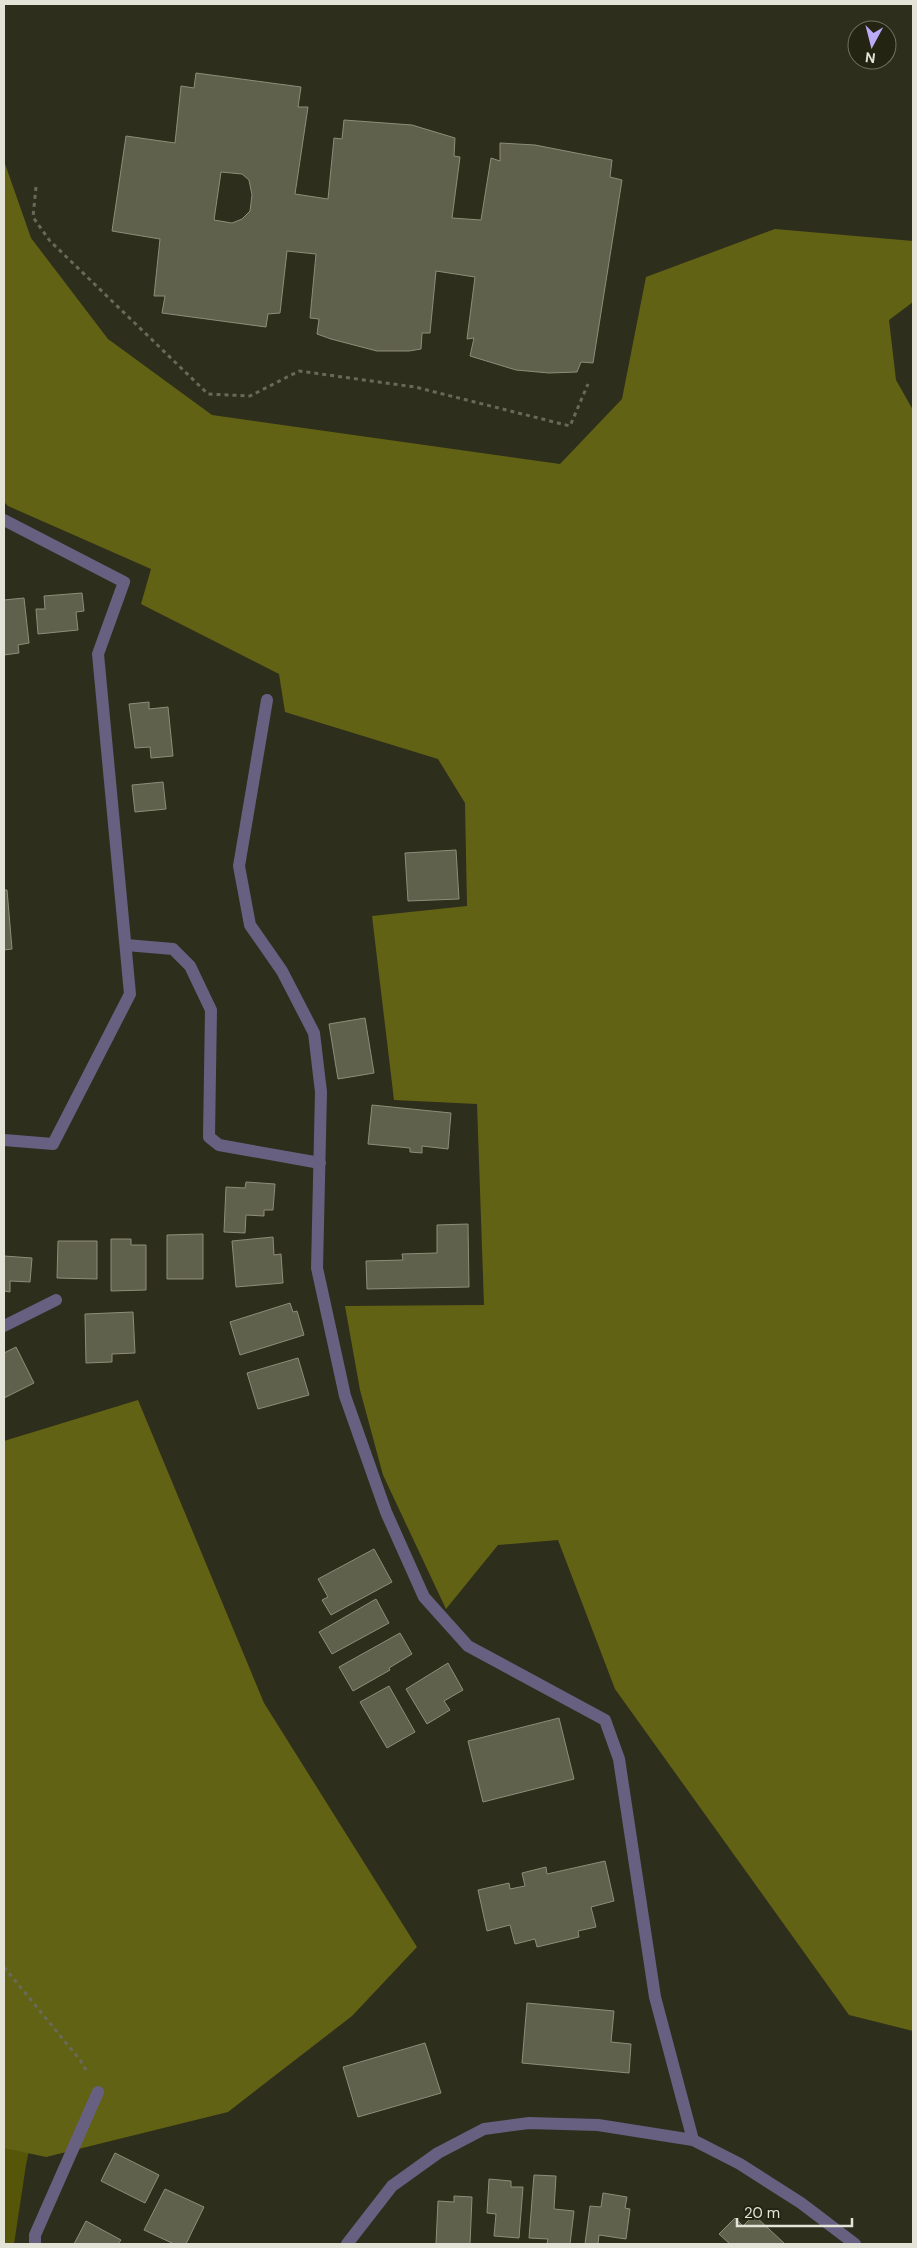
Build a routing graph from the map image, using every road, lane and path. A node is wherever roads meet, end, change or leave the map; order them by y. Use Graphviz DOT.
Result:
graph roads {
  1 [pos="36,187"];
  2 [pos="588,384"];
  3 [pos="4,520"];
  4 [pos="267,700"];
  5 [pos="126,946"];
  6 [pos="4,1140"];
  7 [pos="320,1163"];
  8 [pos="56,1300"];
  9 [pos="4,1326"];
  10 [pos="4,1967"];
  11 [pos="98,2092"];
  12 [pos="693,2140"];
  13 [pos="36,2244"];
  14 [pos="347,2244"];
  15 [pos="855,2244"];
  1 -- 2 [label="path"];
  3 -- 5 [label="street"];
  4 -- 7 [label="street"];
  5 -- 6 [label="street"];
  5 -- 7 [label="street"];
  7 -- 12 [label="street"];
  8 -- 9 [label="street"];
  10 -- 11 [label="path"];
  11 -- 13 [label="street"];
  12 -- 14 [label="street"];
  12 -- 15 [label="street"];
}
